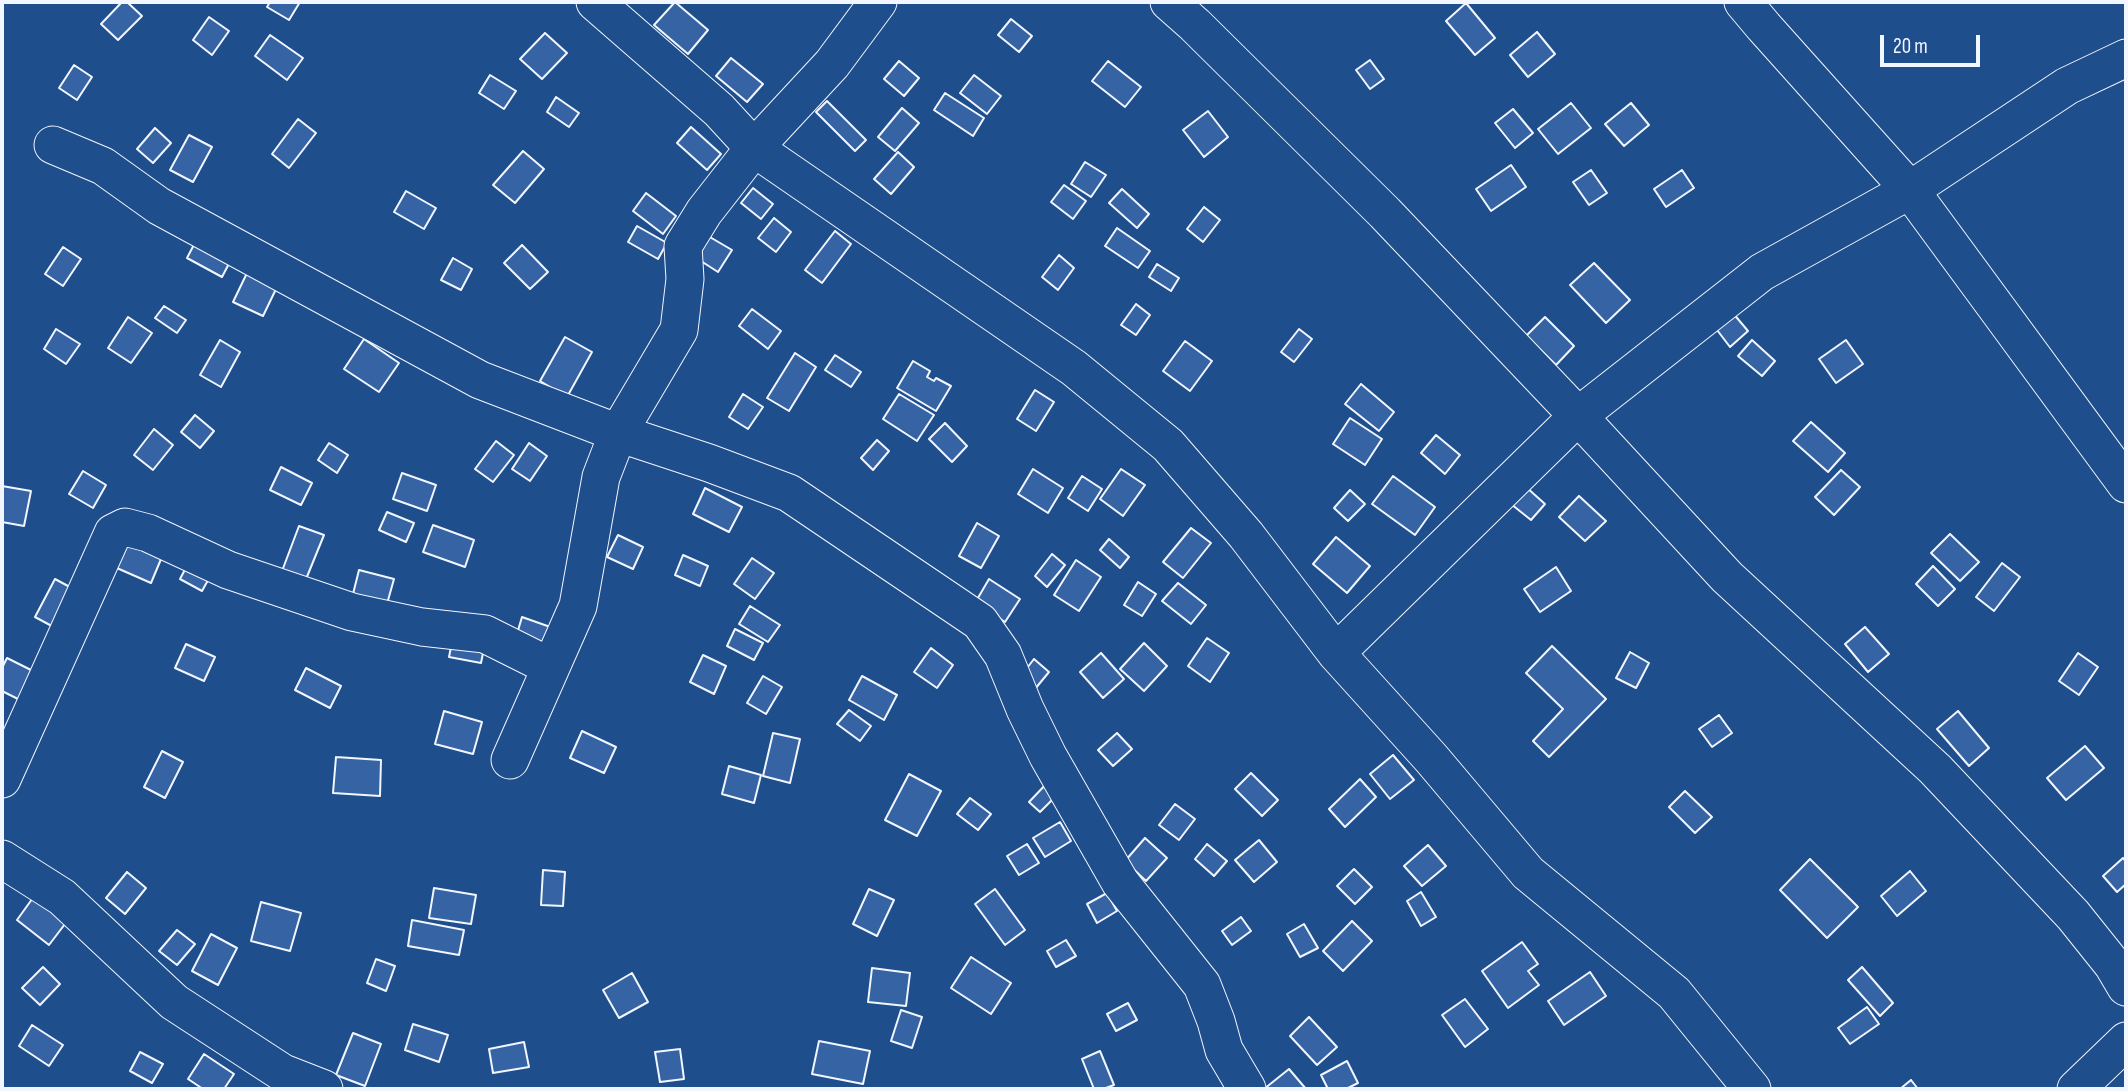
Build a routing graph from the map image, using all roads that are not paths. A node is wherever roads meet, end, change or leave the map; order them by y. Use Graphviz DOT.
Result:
graph roads {
  1 [pos="595,2"];
  2 [pos="878,2"];
  3 [pos="1169,2"];
  4 [pos="1744,2"];
  5 [pos="2126,58"];
  6 [pos="53,145"];
  7 [pos="754,148"];
  8 [pos="1910,190"];
  9 [pos="1578,416"];
  10 [pos="618,433"];
  11 [pos="2126,484"];
  12 [pos="1336,653"];
  13 [pos="551,667"];
  14 [pos="510,760"];
  15 [pos="2,779"];
  16 [pos="2,859"];
  17 [pos="2126,987"];
  18 [pos="2126,1041"];
  19 [pos="324,1089"];
  20 [pos="1247,1089"];
  21 [pos="1752,1089"];
  22 [pos="2076,1089"];
  1 -- 7 [label="street"];
  2 -- 7 [label="street"];
  3 -- 9 [label="street"];
  4 -- 8 [label="street"];
  5 -- 8 [label="street"];
  6 -- 10 [label="street"];
  7 -- 10 [label="street"];
  7 -- 12 [label="street"];
  8 -- 9 [label="street"];
  8 -- 11 [label="street"];
  9 -- 12 [label="street"];
  9 -- 17 [label="street"];
  10 -- 13 [label="street"];
  10 -- 20 [label="street"];
  12 -- 21 [label="street"];
  13 -- 14 [label="street"];
  13 -- 15 [label="street"];
  16 -- 19 [label="street"];
  18 -- 22 [label="street"];
}
